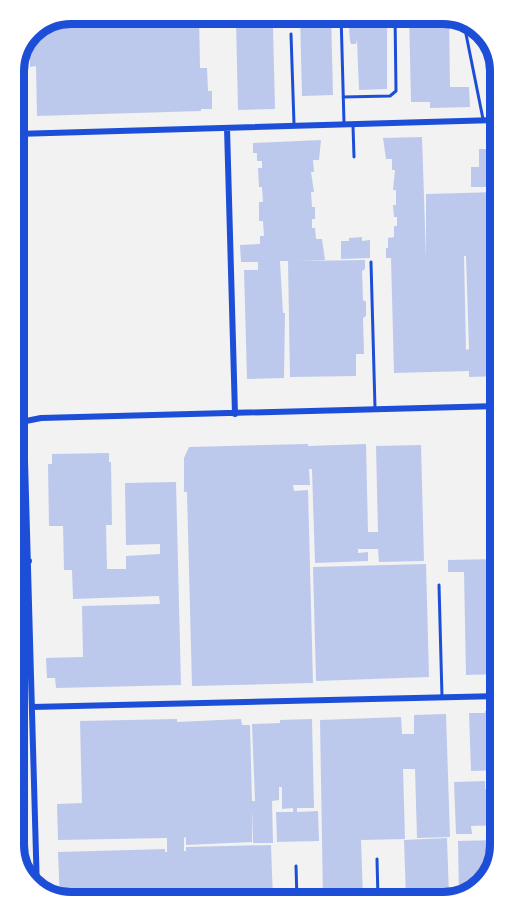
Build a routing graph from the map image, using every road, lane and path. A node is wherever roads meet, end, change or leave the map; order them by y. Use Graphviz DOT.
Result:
graph roads {
  1 [pos="341,24"];
  2 [pos="395,24"];
  3 [pos="465,30"];
  4 [pos="291,34"];
  5 [pos="343,97"];
  6 [pos="490,120"];
  7 [pos="483,121"];
  8 [pos="353,124"];
  9 [pos="344,125"];
  10 [pos="294,126"];
  11 [pos="227,128"];
  12 [pos="24,134"];
  13 [pos="354,157"];
  14 [pos="371,262"];
  15 [pos="490,406"];
  16 [pos="375,410"];
  17 [pos="235,414"];
  18 [pos="24,422"];
  19 [pos="24,561"];
  20 [pos="28,561"];
  21 [pos="439,585"];
  22 [pos="490,696"];
  23 [pos="442,697"];
  24 [pos="32,707"];
  25 [pos="377,859"];
  26 [pos="296,866"];
  27 [pos="32,870"];
  28 [pos="36,870"];
  29 [pos="36,876"];
  30 [pos="297,892"];
  31 [pos="378,892"];
  1 -- 5 [label="lane"];
  2 -- 5 [label="lane"];
  3 -- 7 [label="lane"];
  4 -- 10 [label="lane"];
  5 -- 9 [label="lane"];
  6 -- 7 [label="street"];
  7 -- 8 [label="street"];
  8 -- 9 [label="street"];
  8 -- 13 [label="lane"];
  9 -- 10 [label="street"];
  10 -- 11 [label="street"];
  11 -- 12 [label="street"];
  11 -- 17 [label="street"];
  14 -- 16 [label="lane"];
  15 -- 16 [label="street"];
  16 -- 17 [label="street"];
  17 -- 18 [label="street"];
  18 -- 20 [label="street"];
  19 -- 20 [label="street"];
  20 -- 24 [label="street"];
  21 -- 23 [label="lane"];
  22 -- 23 [label="street"];
  23 -- 24 [label="street"];
  24 -- 28 [label="street"];
  25 -- 31 [label="lane"];
  26 -- 30 [label="lane"];
  27 -- 28 [label="street"];
  28 -- 29 [label="street"];
}
